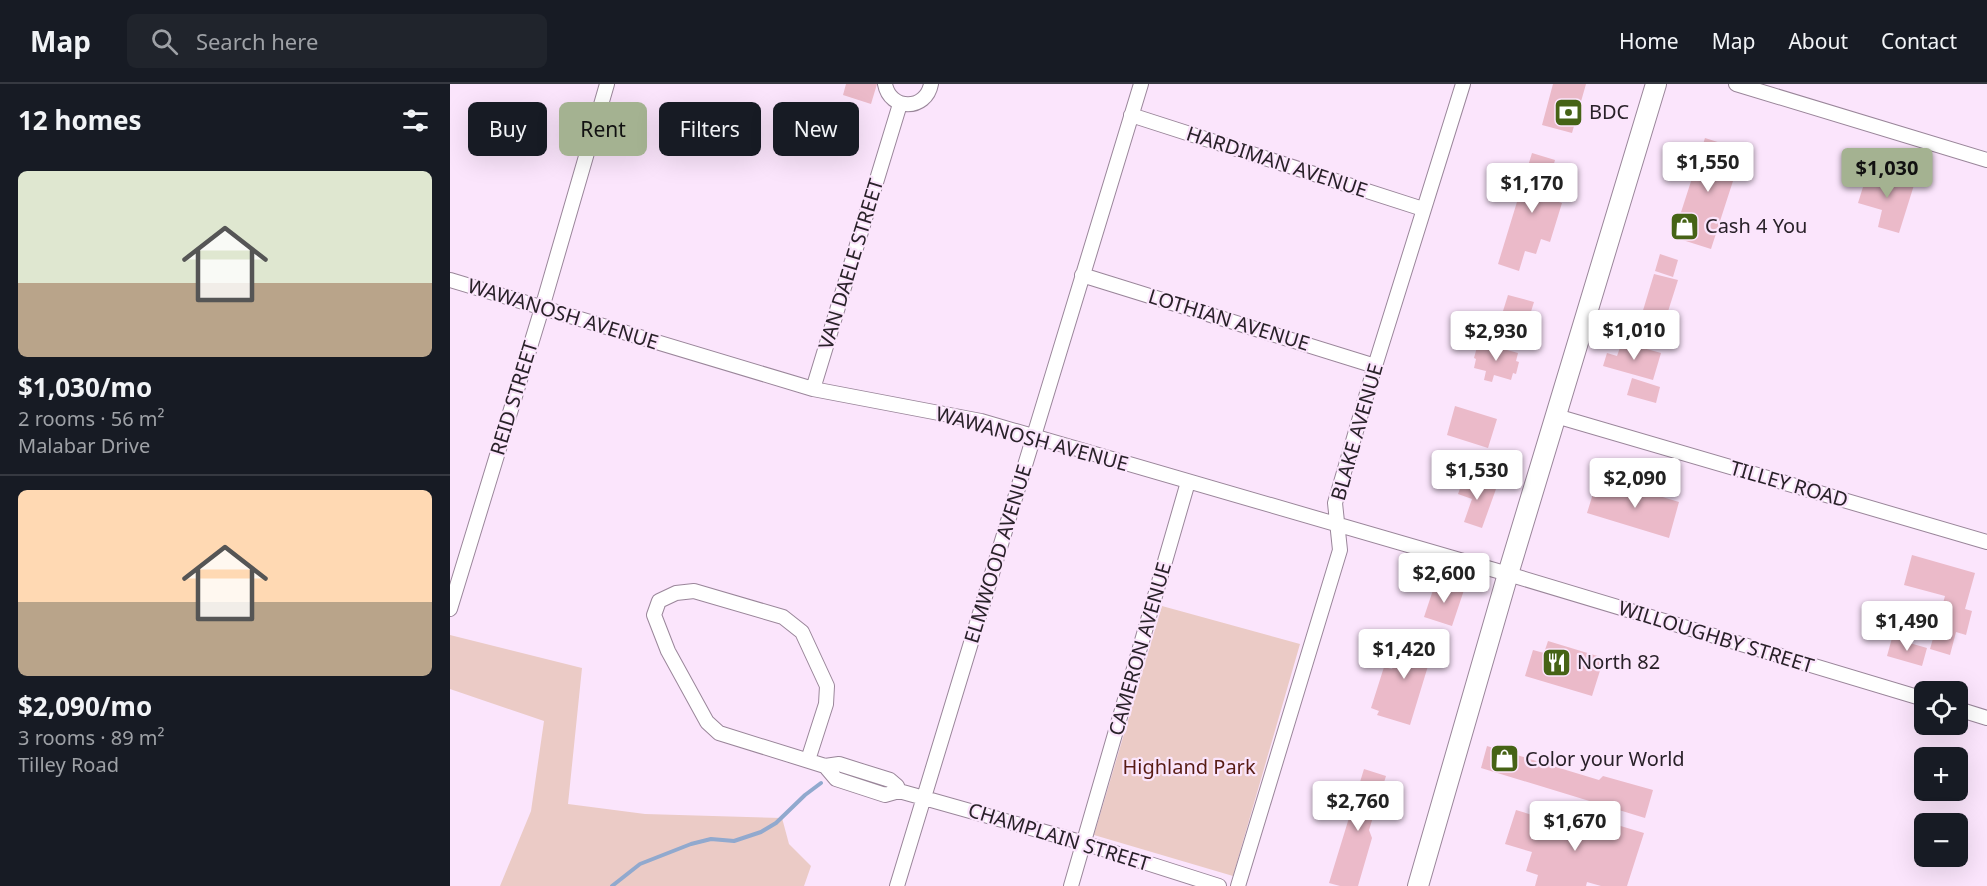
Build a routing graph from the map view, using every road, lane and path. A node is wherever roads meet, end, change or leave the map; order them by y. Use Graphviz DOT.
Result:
graph roads {
  1 [pos="607,84"];
  2 [pos="885,84"];
  3 [pos="931,84"];
  4 [pos="1140,84"];
  5 [pos="1463,84"];
  6 [pos="1656,84"];
  7 [pos="1736,84"];
  8 [pos="900,104"];
  9 [pos="1131,115"];
  10 [pos="1987,160"];
  11 [pos="1423,209"];
  12 [pos="1083,275"];
  13 [pos="450,280"];
  14 [pos="542,308"];
  15 [pos="1375,366"];
  16 [pos="813,389"];
  17 [pos="1556,416"];
  18 [pos="1033,437"];
  19 [pos="1188,482"];
  20 [pos="1337,525"];
  21 [pos="1987,542"];
  22 [pos="1508,574"];
  23 [pos="450,609"];
  24 [pos="1914,696"];
  25 [pos="1968,712"];
  26 [pos="1987,718"];
  27 [pos="808,760"];
  28 [pos="924,798"];
  29 [pos="1084,843"];
  30 [pos="897,886"];
  31 [pos="1071,886"];
  32 [pos="1219,886"];
  33 [pos="1238,886"];
  34 [pos="1418,886"];
  1 -- 14 [label="street, REID STREET"];
  2 -- 8 [label="street"];
  3 -- 8 [label="street"];
  4 -- 9 [label="street, ELMWOOD AVENUE"];
  5 -- 11 [label="street, BLAKE AVENUE"];
  6 -- 17 [label="main road"];
  7 -- 10 [label="street"];
  8 -- 16 [label="street, VAN DAELE STREET"];
  9 -- 11 [label="street, HARDIMAN AVENUE"];
  9 -- 12 [label="street, ELMWOOD AVENUE"];
  11 -- 15 [label="street, BLAKE AVENUE"];
  12 -- 15 [label="street, LOTHIAN AVENUE"];
  12 -- 18 [label="street, ELMWOOD AVENUE"];
  13 -- 14 [label="street, WAWANOSH AVENUE"];
  14 -- 16 [label="street, WAWANOSH AVENUE"];
  14 -- 23 [label="street, REID STREET"];
  15 -- 20 [label="street, BLAKE AVENUE"];
  16 -- 18 [label="street, WAWANOSH AVENUE"];
  17 -- 21 [label="street, TILLEY ROAD"];
  17 -- 22 [label="main road"];
  18 -- 19 [label="street, WAWANOSH AVENUE"];
  18 -- 28 [label="street, ELMWOOD AVENUE"];
  19 -- 20 [label="street, WAWANOSH AVENUE"];
  19 -- 29 [label="street, CAMERON AVENUE"];
  20 -- 22 [label="street, WAWANOSH AVENUE"];
  20 -- 33 [label="street, BLAKE AVENUE"];
  22 -- 24 [label="street, WILLOUGHBY STREET"];
  22 -- 34 [label="main road"];
  25 -- 26 [label="street"];
  27 -- 27 [label="street, CHAMPLAIN STREET"];
  27 -- 28 [label="street, CHAMPLAIN STREET"];
  28 -- 29 [label="street, CHAMPLAIN STREET"];
  28 -- 30 [label="street, ELMWOOD AVENUE"];
  29 -- 31 [label="street, CAMERON AVENUE"];
  29 -- 32 [label="street, CHAMPLAIN STREET"];
}
